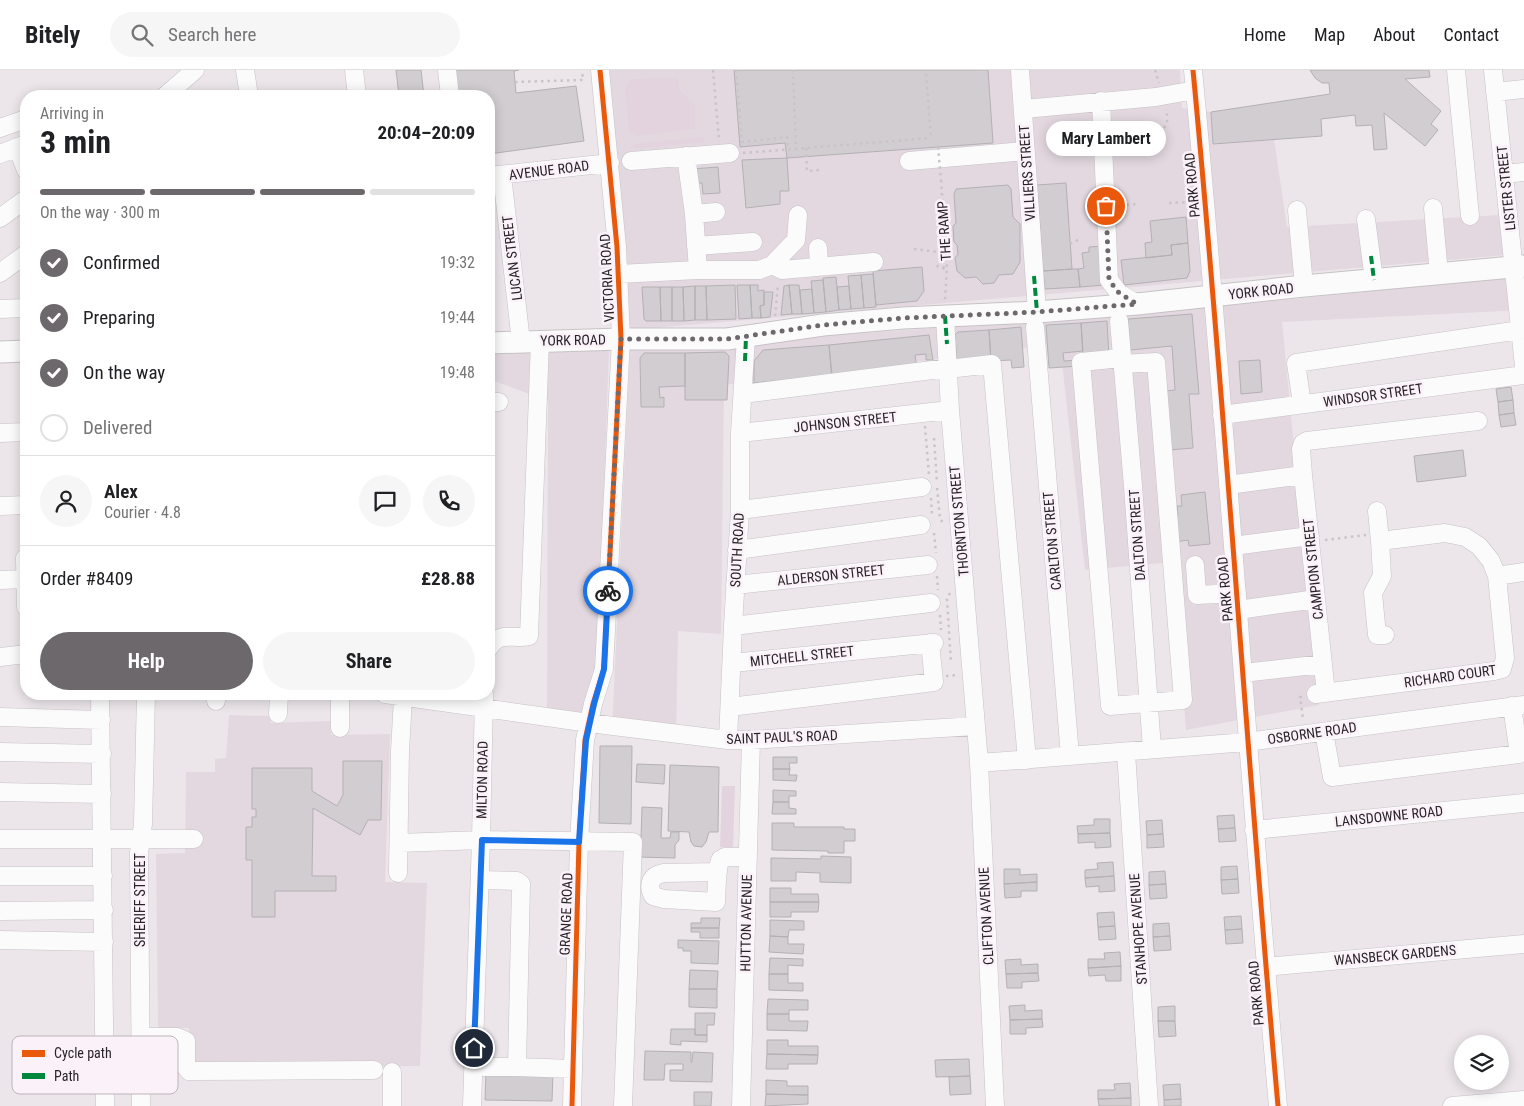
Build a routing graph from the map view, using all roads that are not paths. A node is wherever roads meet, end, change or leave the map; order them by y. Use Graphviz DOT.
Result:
graph roads {
  1 [pos="195,70"];
  2 [pos="245,70"];
  3 [pos="354,70"];
  4 [pos="447,70"];
  5 [pos="600,70"];
  6 [pos="1020,70"];
  7 [pos="1193,70"];
  8 [pos="1456,70"];
  9 [pos="1493,70"];
  10 [pos="1524,89"];
  11 [pos="172,90"];
  12 [pos="248,90"];
  13 [pos="356,90"];
  14 [pos="449,90"];
  15 [pos="1195,90"];
  16 [pos="1495,92"];
  17 [pos="1101,101"];
  18 [pos="1024,109"];
  19 [pos="20,121"];
  20 [pos="0,128"];
  21 [pos="20,147"];
  22 [pos="1025,151"];
  23 [pos="0,154"];
  24 [pos="725,154"];
  25 [pos="686,156"];
  26 [pos="631,160"];
  27 [pos="909,161"];
  28 [pos="610,163"];
  29 [pos="1524,172"];
  30 [pos="1504,174"];
  31 [pos="495,176"];
  32 [pos="20,203"];
  33 [pos="1433,208"];
  34 [pos="1297,210"];
  35 [pos="716,212"];
  36 [pos="694,214"];
  37 [pos="798,215"];
  38 [pos="1470,216"];
  39 [pos="0,218"];
  40 [pos="1366,219"];
  41 [pos="753,242"];
  42 [pos="696,246"];
  43 [pos="818,248"];
  44 [pos="20,258"];
  45 [pos="874,262"];
  46 [pos="819,266"];
  47 [pos="777,267"];
  48 [pos="1519,267"];
  49 [pos="698,270"];
  50 [pos="0,273"];
  51 [pos="618,274"];
  52 [pos="1440,274"];
  53 [pos="1374,280"];
  54 [pos="1304,286"];
  55 [pos="1212,296"];
  56 [pos="1137,304"];
  57 [pos="20,308"];
  58 [pos="0,309"];
  59 [pos="945,316"];
  60 [pos="1036,320"];
  61 [pos="1119,321"];
  62 [pos="1520,330"];
  63 [pos="746,337"];
  64 [pos="621,339"];
  65 [pos="531,341"];
  66 [pos="495,343"];
  67 [pos="20,351"];
  68 [pos="0,352"];
  69 [pos="1122,361"];
  70 [pos="1524,366"];
  71 [pos="948,369"];
  72 [pos="1524,375"];
  73 [pos="742,394"];
  74 [pos="1302,404"];
  75 [pos="950,410"];
  76 [pos="1222,415"];
  77 [pos="1478,421"];
  78 [pos="20,432"];
  79 [pos="0,433"];
  80 [pos="740,434"];
  81 [pos="1303,475"];
  82 [pos="1228,485"];
  83 [pos="927,486"];
  84 [pos="20,505"];
  85 [pos="0,506"];
  86 [pos="740,510"];
  87 [pos="1376,511"];
  88 [pos="929,527"];
  89 [pos="1379,537"];
  90 [pos="1310,539"];
  91 [pos="1232,546"];
  92 [pos="737,550"];
  93 [pos="934,565"];
  94 [pos="1195,565"];
  95 [pos="1524,572"];
  96 [pos="1497,576"];
  97 [pos="20,579"];
  98 [pos="0,580"];
  99 [pos="735,586"];
  100 [pos="1316,599"];
  101 [pos="936,601"];
  102 [pos="1238,602"];
  103 [pos="733,626"];
  104 [pos="1385,635"];
  105 [pos="495,641"];
  106 [pos="20,655"];
  107 [pos="0,657"];
  108 [pos="732,663"];
  109 [pos="1323,664"];
  110 [pos="1243,673"];
  111 [pos="1321,689"];
  112 [pos="100,700"];
  113 [pos="146,700"];
  114 [pos="279,700"];
  115 [pos="340,700"];
  116 [pos="403,700"];
  117 [pos="484,700"];
  118 [pos="1149,703"];
  119 [pos="738,706"];
  120 [pos="1518,706"];
  121 [pos="278,714"];
  122 [pos="0,717"];
  123 [pos="101,720"];
  124 [pos="589,723"];
  125 [pos="975,726"];
  126 [pos="340,728"];
  127 [pos="1324,732"];
  128 [pos="728,740"];
  129 [pos="751,740"];
  130 [pos="1247,742"];
  131 [pos="1152,749"];
  132 [pos="0,752"];
  133 [pos="1126,752"];
  134 [pos="102,754"];
  135 [pos="1070,756"];
  136 [pos="1027,760"];
  137 [pos="979,763"];
  138 [pos="0,792"];
  139 [pos="102,794"];
  140 [pos="1524,803"];
  141 [pos="1254,830"];
  142 [pos="194,838"];
  143 [pos="0,839"];
  144 [pos="103,839"];
  145 [pos="140,839"];
  146 [pos="482,840"];
  147 [pos="579,842"];
  148 [pos="399,843"];
  149 [pos="748,858"];
  150 [pos="718,872"];
  151 [pos="398,873"];
  152 [pos="0,876"];
  153 [pos="103,876"];
  154 [pos="480,880"];
  155 [pos="104,910"];
  156 [pos="0,911"];
  157 [pos="0,940"];
  158 [pos="104,942"];
  159 [pos="1524,944"];
  160 [pos="1265,966"];
  161 [pos="105,1036"];
  162 [pos="141,1036"];
  163 [pos="178,1037"];
  164 [pos="474,1067"];
  165 [pos="517,1067"];
  166 [pos="573,1069"];
  167 [pos="374,1070"];
  168 [pos="392,1072"];
  169 [pos="1524,1100"];
  170 [pos="392,1106"];
  171 [pos="472,1106"];
  172 [pos="572,1106"];
  173 [pos="623,1106"];
  174 [pos="741,1106"];
  175 [pos="995,1106"];
  176 [pos="1149,1106"];
  177 [pos="1278,1106"];
  178 [pos="1452,1106"];
  1 -- 11 [label="street"];
  2 -- 12 [label="street"];
  3 -- 13 [label="street"];
  4 -- 14 [label="street"];
  5 -- 28 [label="street, VICTORIA ROAD"];
  6 -- 18 [label="street, VILLIERS STREET"];
  7 -- 15 [label="street, PARK ROAD"];
  8 -- 38 [label="street"];
  9 -- 16 [label="street, LISTER STREET"];
  10 -- 16 [label="street"];
  15 -- 17 [label="street"];
  15 -- 55 [label="street, PARK ROAD"];
  16 -- 30 [label="street, LISTER STREET"];
  17 -- 18 [label="street"];
  17 -- 56 [label="street"];
  18 -- 22 [label="street, VILLIERS STREET"];
  19 -- 20 [label="street"];
  21 -- 23 [label="street"];
  22 -- 27 [label="street"];
  22 -- 60 [label="street, VILLIERS STREET"];
  24 -- 25 [label="street"];
  25 -- 26 [label="street"];
  25 -- 36 [label="street"];
  28 -- 31 [label="street, AVENUE ROAD"];
  28 -- 51 [label="street, VICTORIA ROAD"];
  29 -- 30 [label="street"];
  30 -- 48 [label="street, LISTER STREET"];
  31 -- 65 [label="street, LUCAN STREET"];
  32 -- 39 [label="street"];
  33 -- 52 [label="street"];
  34 -- 54 [label="street"];
  35 -- 36 [label="street"];
  36 -- 42 [label="street"];
  37 -- 47 [label="street"];
  40 -- 53 [label="street"];
  41 -- 42 [label="street"];
  42 -- 49 [label="street"];
  43 -- 46 [label="street"];
  44 -- 50 [label="street"];
  45 -- 46 [label="street"];
  46 -- 47 [label="street"];
  47 -- 49 [label="street"];
  48 -- 52 [label="main road, YORK ROAD"];
  48 -- 62 [label="street, LISTER STREET"];
  49 -- 51 [label="street"];
  51 -- 64 [label="street, VICTORIA ROAD"];
  52 -- 53 [label="main road, YORK ROAD"];
  53 -- 54 [label="main road, YORK ROAD"];
  54 -- 55 [label="main road, YORK ROAD"];
  55 -- 56 [label="main road, YORK ROAD"];
  55 -- 76 [label="street, PARK ROAD"];
  56 -- 60 [label="main road, YORK ROAD"];
  57 -- 58 [label="street"];
  59 -- 60 [label="main road, YORK ROAD"];
  59 -- 63 [label="main road, YORK ROAD"];
  59 -- 71 [label="street, THORNTON STREET"];
  60 -- 135 [label="street, CARLTON STREET"];
  61 -- 69 [label="street, DALTON STREET"];
  62 -- 70 [label="street, LISTER STREET"];
  62 -- 74 [label="street"];
  63 -- 64 [label="main road, YORK ROAD"];
  63 -- 73 [label="street, SOUTH ROAD"];
  64 -- 65 [label="main road, YORK ROAD"];
  64 -- 124 [label="street, VICTORIA ROAD"];
  65 -- 66 [label="main road, YORK ROAD"];
  65 -- 105 [label="street, LUCAN STREET"];
  67 -- 68 [label="main road"];
  69 -- 118 [label="street, DALTON STREET"];
  69 -- 118 [label="street"];
  69 -- 118 [label="street"];
  71 -- 73 [label="street"];
  71 -- 75 [label="street, THORNTON STREET"];
  71 -- 136 [label="street"];
  72 -- 74 [label="street, WINDSOR STREET"];
  73 -- 80 [label="street, SOUTH ROAD"];
  74 -- 76 [label="street, WINDSOR STREET"];
  75 -- 80 [label="street, JOHNSON STREET"];
  75 -- 125 [label="street, THORNTON STREET"];
  76 -- 82 [label="street, PARK ROAD"];
  77 -- 81 [label="street, CAMPION STREET"];
  78 -- 79 [label="street"];
  80 -- 86 [label="street, SOUTH ROAD"];
  81 -- 82 [label="street"];
  81 -- 90 [label="street, CAMPION STREET"];
  82 -- 91 [label="street, PARK ROAD"];
  83 -- 86 [label="street"];
  84 -- 85 [label="street"];
  86 -- 92 [label="street, SOUTH ROAD"];
  87 -- 89 [label="street"];
  88 -- 92 [label="street"];
  89 -- 96 [label="street, RICHARD COURT"];
  89 -- 104 [label="street"];
  90 -- 91 [label="street"];
  90 -- 100 [label="street, CAMPION STREET"];
  91 -- 102 [label="street, PARK ROAD"];
  92 -- 99 [label="street, SOUTH ROAD"];
  93 -- 99 [label="street, ALDERSON STREET"];
  94 -- 102 [label="street"];
  95 -- 96 [label="street"];
  96 -- 111 [label="street, RICHARD COURT"];
  97 -- 98 [label="street"];
  99 -- 103 [label="street, SOUTH ROAD"];
  100 -- 102 [label="street"];
  100 -- 109 [label="street, CAMPION STREET"];
  101 -- 103 [label="street"];
  102 -- 110 [label="street, PARK ROAD"];
  103 -- 108 [label="street, SOUTH ROAD"];
  106 -- 107 [label="street"];
  108 -- 119 [label="street, MITCHELL STREET"];
  108 -- 128 [label="street, SOUTH ROAD"];
  109 -- 110 [label="street"];
  109 -- 111 [label="street, CAMPION STREET"];
  110 -- 130 [label="street, PARK ROAD"];
  112 -- 123 [label="street"];
  113 -- 145 [label="street, SHERIFF STREET"];
  114 -- 121 [label="street"];
  115 -- 126 [label="street"];
  116 -- 148 [label="street"];
  117 -- 124 [label="street, SAINT PAUL'S ROAD"];
  117 -- 146 [label="street, MILTON ROAD"];
  118 -- 131 [label="street, DALTON STREET"];
  120 -- 127 [label="street, OSBORNE ROAD"];
  120 -- 127 [label="street"];
  122 -- 123 [label="street"];
  123 -- 134 [label="street"];
  124 -- 128 [label="street, SAINT PAUL'S ROAD"];
  124 -- 147 [label="street, GRANGE ROAD"];
  125 -- 129 [label="street, SAINT PAUL'S ROAD"];
  125 -- 137 [label="street, CLIFTON AVENUE"];
  127 -- 130 [label="street, OSBORNE ROAD"];
  128 -- 129 [label="street, SAINT PAUL'S ROAD"];
  129 -- 149 [label="street, HUTTON AVENUE"];
  130 -- 131 [label="street, OSBORNE ROAD"];
  130 -- 141 [label="street, PARK ROAD"];
  131 -- 133 [label="street, OSBORNE ROAD"];
  132 -- 134 [label="street"];
  133 -- 135 [label="street, OSBORNE ROAD"];
  133 -- 176 [label="street, STANHOPE AVENUE"];
  134 -- 139 [label="street"];
  135 -- 136 [label="street, OSBORNE ROAD"];
  136 -- 137 [label="street, OSBORNE ROAD"];
  137 -- 175 [label="street, CLIFTON AVENUE"];
  138 -- 139 [label="street"];
  139 -- 144 [label="street"];
  140 -- 141 [label="street, LANSDOWNE ROAD"];
  141 -- 160 [label="street, PARK ROAD"];
  142 -- 145 [label="street"];
  143 -- 144 [label="street"];
  144 -- 145 [label="street"];
  144 -- 153 [label="street"];
  145 -- 162 [label="street, SHERIFF STREET"];
  146 -- 147 [label="street"];
  146 -- 148 [label="street"];
  146 -- 154 [label="street, MILTON ROAD"];
  147 -- 166 [label="street, GRANGE ROAD"];
  147 -- 173 [label="street"];
  148 -- 151 [label="street"];
  149 -- 150 [label="street"];
  149 -- 174 [label="street, HUTTON AVENUE"];
  152 -- 153 [label="street"];
  153 -- 155 [label="street"];
  154 -- 164 [label="street, MILTON ROAD"];
  154 -- 165 [label="street"];
  155 -- 156 [label="street"];
  155 -- 158 [label="street"];
  157 -- 158 [label="street"];
  158 -- 161 [label="street"];
  159 -- 160 [label="street, WANSBECK GARDENS"];
  160 -- 177 [label="street, PARK ROAD"];
  163 -- 167 [label="street"];
  164 -- 165 [label="street"];
  164 -- 171 [label="street, MILTON ROAD"];
  165 -- 166 [label="street"];
  166 -- 172 [label="street, GRANGE ROAD"];
  168 -- 170 [label="street"];
  169 -- 178 [label="street"];
}
